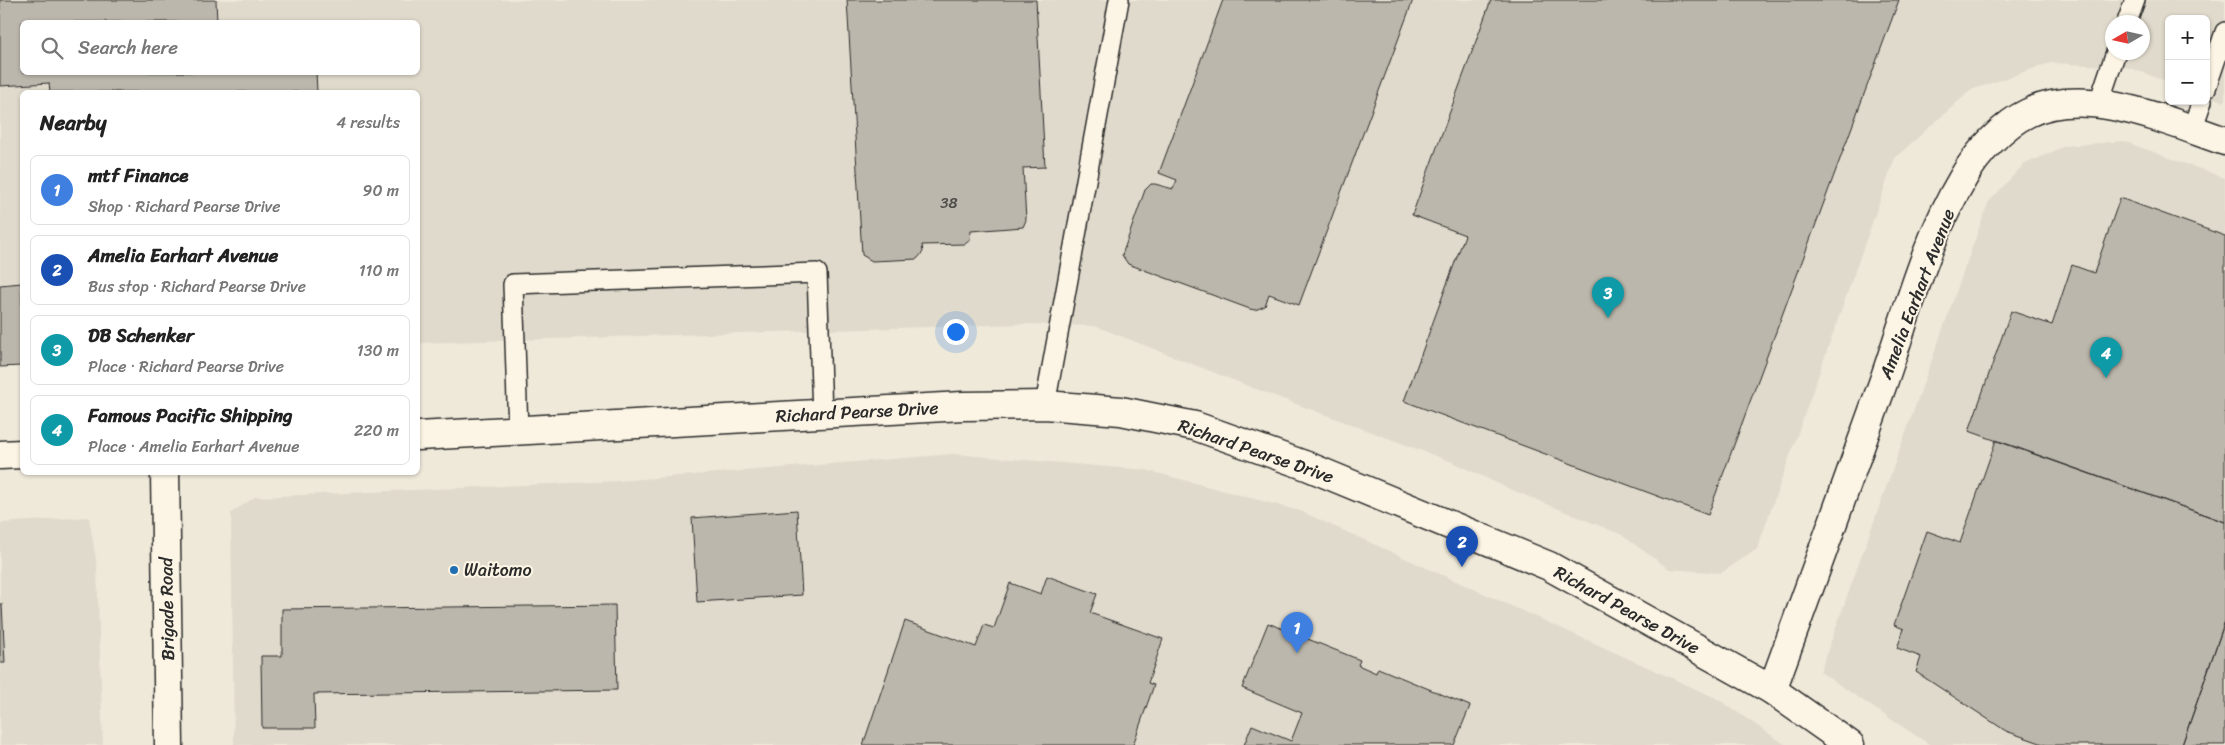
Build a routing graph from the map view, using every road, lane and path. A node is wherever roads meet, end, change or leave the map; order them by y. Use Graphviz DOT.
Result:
graph roads {
  1 [pos="1119,0"];
  2 [pos="2135,0"];
  3 [pos="2130,15"];
  4 [pos="2225,32"];
  5 [pos="2113,60"];
  6 [pos="2210,76"];
  7 [pos="2098,105"];
  8 [pos="2201,105"];
  9 [pos="2192,130"];
  10 [pos="2225,142"];
  11 [pos="1045,405"];
  12 [pos="822,414"];
  13 [pos="518,431"];
  14 [pos="420,436"];
  15 [pos="20,454"];
  16 [pos="0,455"];
  17 [pos="164,475"];
  18 [pos="1772,690"];
  19 [pos="169,745"];
  20 [pos="1850,745"];
  1 -- 11 [label="lane"];
  2 -- 3 [label="lane"];
  4 -- 6 [label="lane"];
  5 -- 7 [label="lane"];
  7 -- 9 [label="street, Amelia Earhart Avenue"];
  7 -- 18 [label="street, Amelia Earhart Avenue"];
  8 -- 9 [label="lane"];
  9 -- 10 [label="street, Amelia Earhart Avenue"];
  11 -- 12 [label="street, Richard Pearse Drive"];
  11 -- 18 [label="street, Richard Pearse Drive"];
  12 -- 13 [label="street, Richard Pearse Drive"];
  12 -- 13 [label="lane"];
  13 -- 14 [label="street, Richard Pearse Drive"];
  15 -- 16 [label="street"];
  17 -- 19 [label="street, Brigade Road"];
  18 -- 20 [label="street, Richard Pearse Drive"];
}
